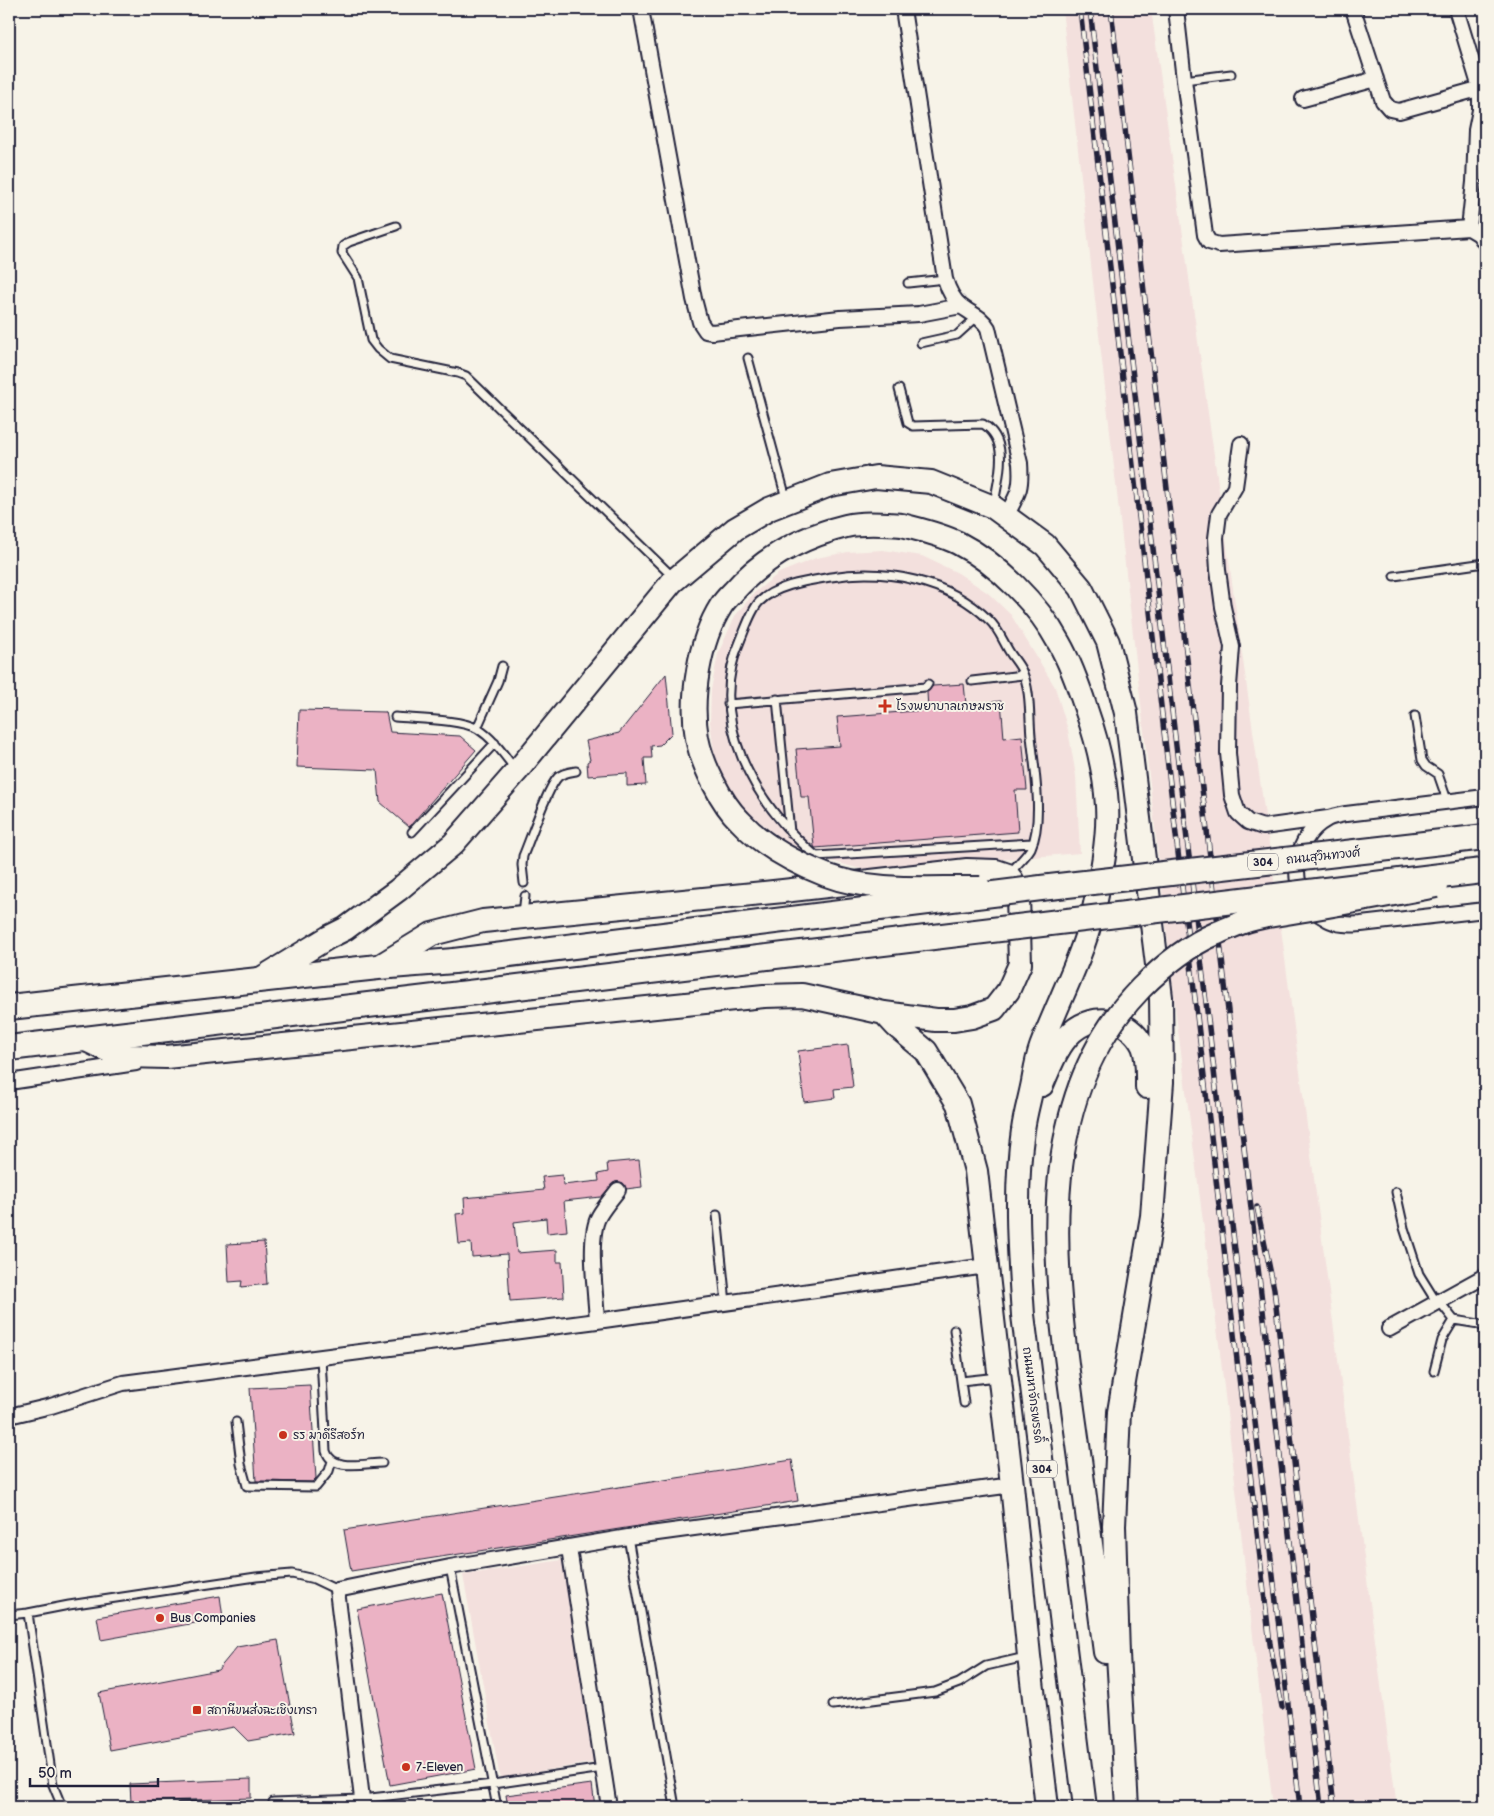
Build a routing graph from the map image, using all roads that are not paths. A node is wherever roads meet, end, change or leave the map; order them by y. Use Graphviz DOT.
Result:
graph roads {
  1 [pos="641,9"];
  2 [pos="903,9"];
  3 [pos="1176,9"];
  4 [pos="1352,9"];
  5 [pos="1456,9"];
  6 [pos="1231,74"];
  7 [pos="1376,79"];
  8 [pos="1184,80"];
  9 [pos="1482,88"];
  10 [pos="1303,99"];
  11 [pos="1480,180"];
  12 [pos="396,226"];
  13 [pos="1469,228"];
  14 [pos="1485,242"];
  15 [pos="945,278"];
  16 [pos="908,283"];
  17 [pos="961,306"];
  18 [pos="979,316"];
  19 [pos="921,344"];
  20 [pos="748,358"];
  21 [pos="899,389"];
  22 [pos="1240,444"];
  23 [pos="787,501"];
  24 [pos="999,512"];
  25 [pos="1485,563"];
  26 [pos="1394,576"];
  27 [pos="676,579"];
  28 [pos="502,666"];
  29 [pos="1023,675"];
  30 [pos="972,681"];
  31 [pos="928,684"];
  32 [pos="776,699"];
  33 [pos="728,704"];
  34 [pos="1415,716"];
  35 [pos="395,717"];
  36 [pos="477,728"];
  37 [pos="495,743"];
  38 [pos="516,771"];
  39 [pos="576,771"];
  40 [pos="1485,797"];
  41 [pos="1447,800"];
  42 [pos="1328,818"];
  43 [pos="412,832"];
  44 [pos="790,832"];
  45 [pos="1485,837"];
  46 [pos="1032,843"];
  47 [pos="1484,870"];
  48 [pos="1008,875"];
  49 [pos="524,883"];
  50 [pos="1041,888"];
  51 [pos="1485,910"];
  52 [pos="378,967"];
  53 [pos="257,981"];
  54 [pos="9,1008"];
  55 [pos="884,1013"];
  56 [pos="84,1039"];
  57 [pos="9,1048"];
  58 [pos="166,1057"];
  59 [pos="9,1082"];
  60 [pos="1023,1130"];
  61 [pos="618,1190"];
  62 [pos="1396,1192"];
  63 [pos="717,1215"];
  64 [pos="1152,1216"];
  65 [pos="986,1266"];
  66 [pos="1485,1276"];
  67 [pos="1438,1302"];
  68 [pos="726,1303"];
  69 [pos="1454,1320"];
  70 [pos="597,1321"];
  71 [pos="1389,1329"];
  72 [pos="1485,1329"];
  73 [pos="954,1330"];
  74 [pos="322,1358"];
  75 [pos="1434,1371"];
  76 [pos="998,1377"];
  77 [pos="961,1381"];
  78 [pos="964,1404"];
  79 [pos="9,1416"];
  80 [pos="236,1422"];
  81 [pos="332,1461"];
  82 [pos="382,1463"];
  83 [pos="1012,1485"];
  84 [pos="628,1538"];
  85 [pos="569,1548"];
  86 [pos="450,1567"];
  87 [pos="337,1590"];
  88 [pos="28,1612"];
  89 [pos="9,1615"];
  90 [pos="1029,1656"];
  91 [pos="833,1705"];
  92 [pos="603,1768"];
  93 [pos="493,1784"];
  94 [pos="273,1802"];
  95 [pos="362,1803"];
  96 [pos="201,1806"];
  97 [pos="65,1807"];
  98 [pos="180,1807"];
  99 [pos="497,1807"];
  100 [pos="609,1807"];
  101 [pos="675,1807"];
  102 [pos="1047,1807"];
  103 [pos="1085,1807"];
  104 [pos="1126,1807"];
  1 -- 17 [label="street"];
  2 -- 15 [label="street"];
  3 -- 8 [label="street"];
  4 -- 7 [label="street"];
  5 -- 9 [label="street"];
  6 -- 8 [label="lane"];
  7 -- 9 [label="street"];
  7 -- 10 [label="street"];
  8 -- 13 [label="street"];
  9 -- 11 [label="street"];
  11 -- 13 [label="street"];
  12 -- 27 [label="lane"];
  13 -- 14 [label="street"];
  15 -- 16 [label="lane"];
  15 -- 17 [label="street"];
  17 -- 18 [label="street"];
  18 -- 19 [label="lane"];
  18 -- 24 [label="street"];
  20 -- 23 [label="lane"];
  21 -- 24 [label="lane"];
  22 -- 42 [label="street"];
  23 -- 24 [label="main road"];
  23 -- 27 [label="main road"];
  24 -- 64 [label="main road"];
  25 -- 26 [label="lane"];
  27 -- 38 [label="main road"];
  28 -- 36 [label="lane"];
  29 -- 30 [label="lane"];
  29 -- 33 [label="lane"];
  29 -- 46 [label="lane"];
  31 -- 32 [label="lane"];
  32 -- 33 [label="lane"];
  32 -- 44 [label="lane"];
  33 -- 44 [label="lane"];
  34 -- 41 [label="lane"];
  35 -- 36 [label="lane"];
  36 -- 37 [label="lane"];
  37 -- 38 [label="lane"];
  37 -- 43 [label="lane"];
  38 -- 53 [label="main road"];
  39 -- 49 [label="lane"];
  40 -- 41 [label="street"];
  41 -- 42 [label="street"];
  42 -- 51 [label="street"];
  44 -- 46 [label="lane"];
  45 -- 50 [label="highway, ถนนสุวินทวงศ์ / 304, bridge"];
  46 -- 48 [label="lane"];
  47 -- 56 [label="highway, bridge"];
  47 -- 104 [label="main road, bridge"];
  48 -- 52 [label="main road"];
  48 -- 55 [label="main road"];
  50 -- 52 [label="highway, ถนนสุวินทวงศ์, bridge"];
  50 -- 60 [label="main road, bridge"];
  52 -- 53 [label="highway, ถนนสุวินทวงศ์"];
  53 -- 54 [label="highway, ถนนสุวินทวงศ์"];
  55 -- 58 [label="main road"];
  55 -- 65 [label="main road"];
  56 -- 57 [label="highway"];
  56 -- 58 [label="main road"];
  58 -- 59 [label="street"];
  60 -- 64 [label="main road"];
  60 -- 103 [label="main road, ถนนมหาจักรพรรดิ์ / 304"];
  61 -- 70 [label="street"];
  62 -- 67 [label="lane"];
  63 -- 68 [label="lane"];
  64 -- 104 [label="main road"];
  65 -- 68 [label="street"];
  65 -- 76 [label="main road"];
  66 -- 67 [label="street"];
  67 -- 69 [label="lane"];
  67 -- 71 [label="street"];
  68 -- 70 [label="street"];
  69 -- 72 [label="lane"];
  69 -- 75 [label="lane"];
  70 -- 74 [label="street"];
  73 -- 77 [label="lane"];
  74 -- 79 [label="street"];
  74 -- 81 [label="lane"];
  76 -- 77 [label="lane"];
  76 -- 83 [label="main road"];
  77 -- 78 [label="lane"];
  80 -- 81 [label="lane"];
  81 -- 82 [label="lane"];
  83 -- 84 [label="street"];
  83 -- 90 [label="main road"];
  84 -- 85 [label="street"];
  84 -- 101 [label="lane"];
  85 -- 86 [label="street"];
  85 -- 92 [label="street"];
  86 -- 87 [label="street"];
  86 -- 93 [label="lane"];
  87 -- 88 [label="lane"];
  87 -- 95 [label="street"];
  88 -- 89 [label="lane"];
  88 -- 97 [label="lane"];
  90 -- 91 [label="lane"];
  90 -- 102 [label="main road"];
  92 -- 93 [label="lane"];
  92 -- 100 [label="street"];
  93 -- 95 [label="lane"];
  93 -- 99 [label="lane"];
  94 -- 95 [label="lane"];
  96 -- 98 [label="lane"];
}
